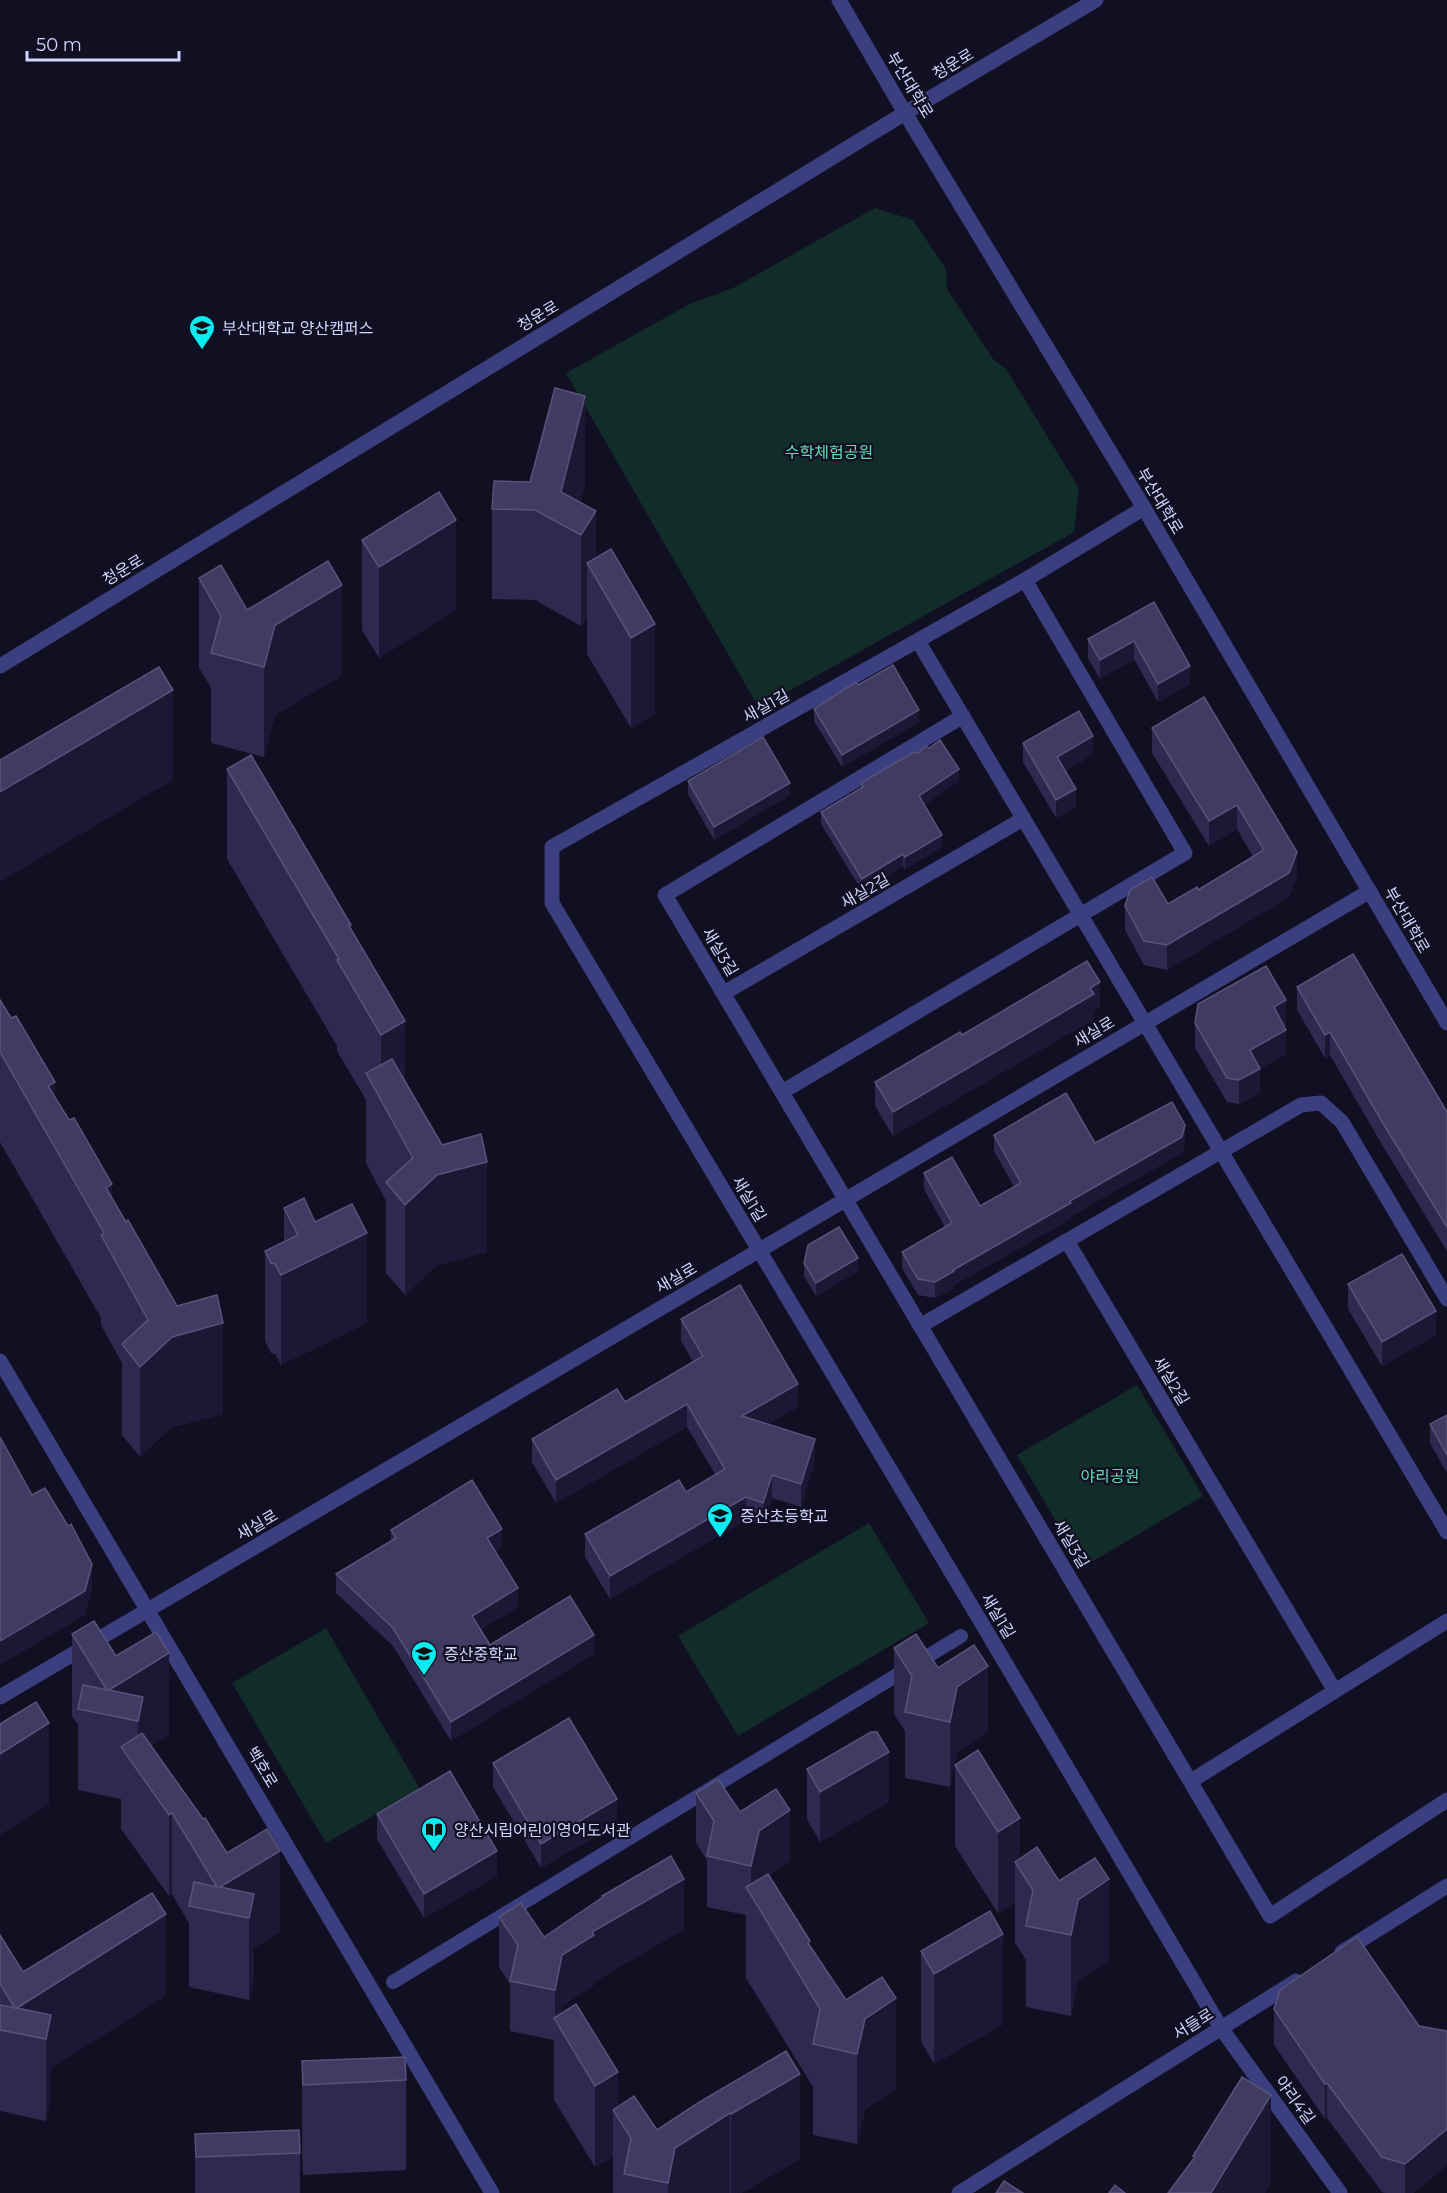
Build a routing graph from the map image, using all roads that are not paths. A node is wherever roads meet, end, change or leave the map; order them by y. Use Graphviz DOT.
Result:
graph roads {
  1 [pos="839,0"];
  2 [pos="1096,0"];
  3 [pos="905,113"];
  4 [pos="1144,508"];
  5 [pos="1025,580"];
  6 [pos="918,641"];
  7 [pos="0,666"];
  8 [pos="963,716"];
  9 [pos="1023,819"];
  10 [pos="1370,891"];
  11 [pos="1081,916"];
  12 [pos="724,993"];
  13 [pos="1144,1023"];
  14 [pos="1447,1023"];
  15 [pos="782,1092"];
  16 [pos="1220,1150"];
  17 [pos="845,1200"];
  18 [pos="1067,1241"];
  19 [pos="758,1250"];
  20 [pos="1447,1299"];
  21 [pos="920,1326"];
  22 [pos="0,1361"];
  23 [pos="1447,1532"];
  24 [pos="147,1610"];
  25 [pos="1447,1621"];
  26 [pos="961,1636"];
  27 [pos="1335,1691"];
  28 [pos="0,1697"];
  29 [pos="1191,1781"];
  30 [pos="1447,1800"];
  31 [pos="1447,1886"];
  32 [pos="1329,1960"];
  33 [pos="1309,1972"];
  34 [pos="393,1982"];
  35 [pos="1221,2028"];
  36 [pos="492,2193"];
  37 [pos="958,2193"];
  38 [pos="1340,2193"];
  1 -- 3 [label="street, 부산대학로"];
  2 -- 3 [label="street, 청운로"];
  3 -- 4 [label="street, 부산대학로"];
  3 -- 7 [label="street, 청운로"];
  4 -- 5 [label="street, 새실1길"];
  4 -- 10 [label="street, 부산대학로"];
  5 -- 6 [label="street, 새실1길"];
  5 -- 11 [label="street"];
  6 -- 8 [label="street"];
  6 -- 19 [label="street, 새실1길"];
  8 -- 9 [label="street"];
  8 -- 12 [label="street, 새실3길"];
  9 -- 11 [label="street"];
  9 -- 12 [label="street, 새실2길"];
  10 -- 13 [label="street, 새실로"];
  10 -- 14 [label="street, 부산대학로"];
  11 -- 13 [label="street"];
  11 -- 15 [label="street"];
  12 -- 15 [label="street, 새실3길"];
  13 -- 16 [label="street"];
  13 -- 17 [label="street, 새실로"];
  15 -- 17 [label="street, 새실3길"];
  16 -- 18 [label="street"];
  16 -- 20 [label="street"];
  16 -- 23 [label="street"];
  17 -- 19 [label="street, 새실로"];
  17 -- 21 [label="street, 새실3길"];
  18 -- 21 [label="street"];
  18 -- 27 [label="street, 새실2길"];
  19 -- 24 [label="street, 새실로"];
  19 -- 35 [label="street, 새실1길"];
  21 -- 29 [label="street, 새실3길"];
  22 -- 24 [label="street, 백호로"];
  24 -- 28 [label="street, 새실로"];
  24 -- 36 [label="street, 백호로"];
  25 -- 27 [label="street"];
  26 -- 34 [label="street"];
  27 -- 29 [label="street"];
  29 -- 30 [label="street, 새실3길"];
  31 -- 32 [label="street"];
  33 -- 35 [label="street, 서들로"];
  35 -- 37 [label="street, 서들로"];
  35 -- 38 [label="street, 야리4길"];
}
